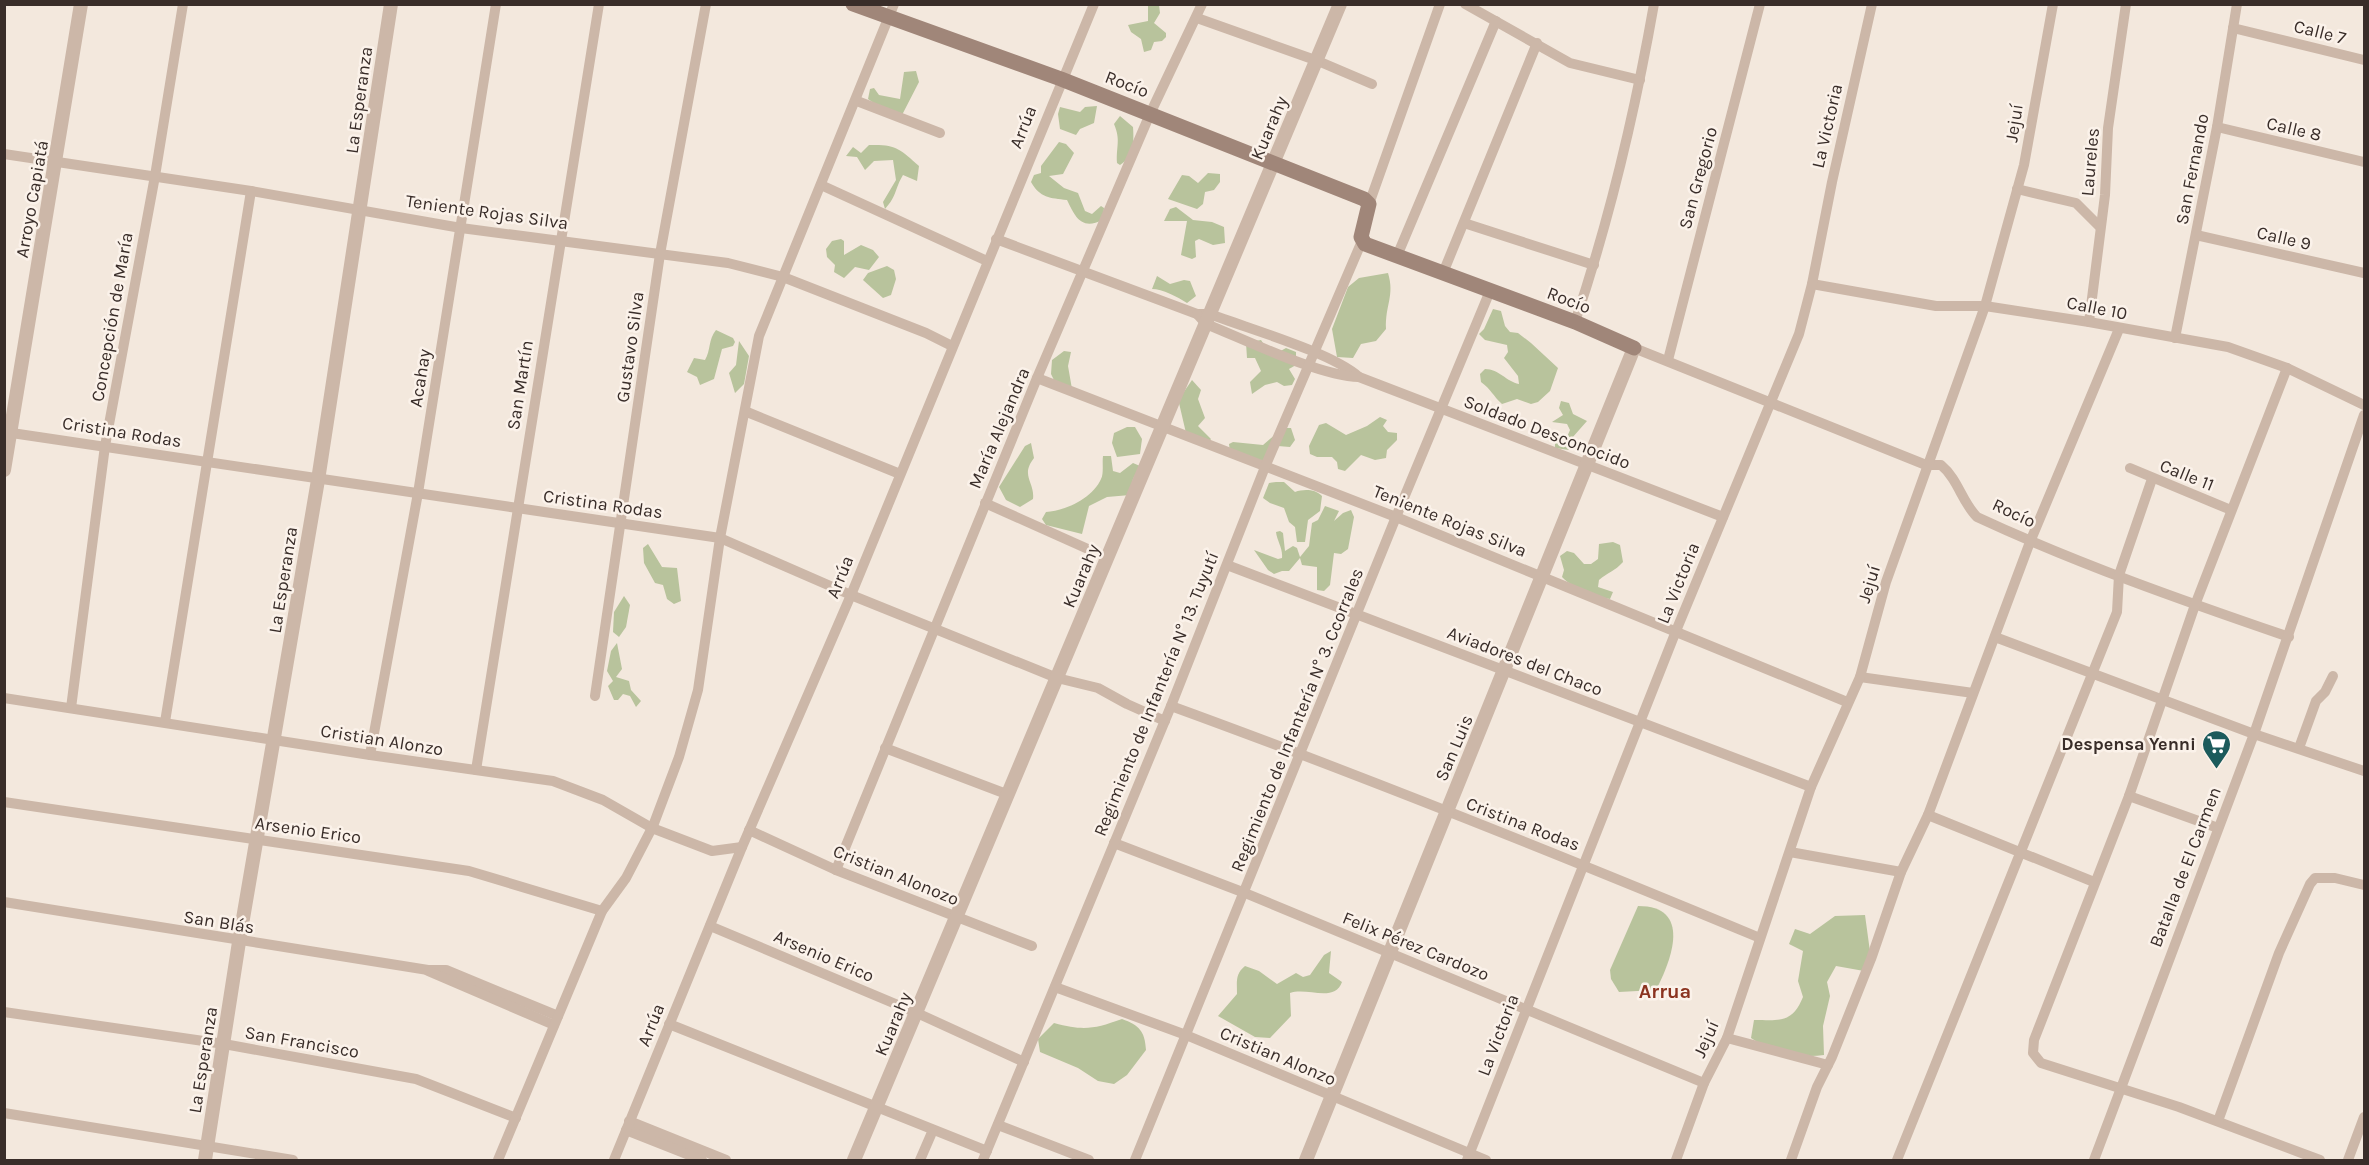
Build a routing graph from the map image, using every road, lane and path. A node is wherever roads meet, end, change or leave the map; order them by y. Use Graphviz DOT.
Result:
graph roads {
  1 [pos="81,4"];
  2 [pos="183,4"];
  3 [pos="391,4"];
  4 [pos="496,4"];
  5 [pos="599,4"];
  6 [pos="706,4"];
  7 [pos="854,4"];
  8 [pos="1094,4"];
  9 [pos="1202,4"];
  10 [pos="1340,4"];
  11 [pos="1440,4"];
  12 [pos="1465,4"];
  13 [pos="1654,4"];
  14 [pos="1760,4"];
  15 [pos="1872,4"];
  16 [pos="2053,4"];
  17 [pos="2126,4"];
  18 [pos="2237,4"];
  19 [pos="892,10"];
  20 [pos="1197,18"];
  21 [pos="1496,21"];
  22 [pos="2233,27"];
  23 [pos="1537,44"];
  24 [pos="2364,60"];
  25 [pos="1318,61"];
  26 [pos="1061,79"];
  27 [pos="1641,80"];
  28 [pos="1372,84"];
  29 [pos="857,101"];
  30 [pos="1150,114"];
  31 [pos="2217,127"];
  32 [pos="940,133"];
  33 [pos="4,154"];
  34 [pos="57,160"];
  35 [pos="2364,162"];
  36 [pos="1273,165"];
  37 [pos="155,176"];
  38 [pos="820,185"];
  39 [pos="2017,189"];
  40 [pos="251,191"];
  41 [pos="1369,204"];
  42 [pos="361,209"];
  43 [pos="1464,223"];
  44 [pos="2099,226"];
  45 [pos="461,228"];
  46 [pos="2196,235"];
  47 [pos="560,239"];
  48 [pos="996,239"];
  49 [pos="1362,241"];
  50 [pos="660,254"];
  51 [pos="1397,256"];
  52 [pos="987,261"];
  53 [pos="1594,265"];
  54 [pos="1084,271"];
  55 [pos="1443,273"];
  56 [pos="2364,273"];
  57 [pos="783,277"];
  58 [pos="1812,284"];
  59 [pos="1490,291"];
  60 [pos="1985,306"];
  61 [pos="1204,317"];
  62 [pos="1575,322"];
  63 [pos="2089,322"];
  64 [pos="2120,329"];
  65 [pos="2175,338"];
  66 [pos="952,346"];
  67 [pos="1634,348"];
  68 [pos="1314,353"];
  69 [pos="1668,360"];
  70 [pos="1309,364"];
  71 [pos="2287,368"];
  72 [pos="1359,377"];
  73 [pos="1037,378"];
  74 [pos="1770,401"];
  75 [pos="2364,405"];
  76 [pos="1441,408"];
  77 [pos="747,412"];
  78 [pos="2364,415"];
  79 [pos="1163,426"];
  80 [pos="7,432"];
  81 [pos="105,446"];
  82 [pos="208,462"];
  83 [pos="1586,465"];
  84 [pos="1926,465"];
  85 [pos="1265,467"];
  86 [pos="2130,468"];
  87 [pos="4,470"];
  88 [pos="900,474"];
  89 [pos="2152,479"];
  90 [pos="318,480"];
  91 [pos="418,493"];
  92 [pos="985,503"];
  93 [pos="517,508"];
  94 [pos="2231,510"];
  95 [pos="1396,517"];
  96 [pos="1723,518"];
  97 [pos="622,523"];
  98 [pos="720,538"];
  99 [pos="2030,542"];
  100 [pos="1108,558"];
  101 [pos="1227,564"];
  102 [pos="2119,575"];
  103 [pos="1543,576"];
  104 [pos="851,595"];
  105 [pos="2195,605"];
  106 [pos="1357,612"];
  107 [pos="933,628"];
  108 [pos="1676,631"];
  109 [pos="1995,637"];
  110 [pos="2289,637"];
  111 [pos="1506,671"];
  112 [pos="2091,672"];
  113 [pos="1860,676"];
  114 [pos="2333,676"];
  115 [pos="1057,678"];
  116 [pos="1973,693"];
  117 [pos="596,696"];
  118 [pos="4,698"];
  119 [pos="2164,699"];
  120 [pos="1847,702"];
  121 [pos="1171,706"];
  122 [pos="71,708"];
  123 [pos="1165,721"];
  124 [pos="165,722"];
  125 [pos="1640,723"];
  126 [pos="2254,734"];
  127 [pos="275,740"];
  128 [pos="885,748"];
  129 [pos="2299,748"];
  130 [pos="1300,753"];
  131 [pos="370,755"];
  132 [pos="476,770"];
  133 [pos="2364,771"];
  134 [pos="1811,787"];
  135 [pos="1008,795"];
  136 [pos="2129,796"];
  137 [pos="4,802"];
  138 [pos="1447,812"];
  139 [pos="1928,815"];
  140 [pos="652,828"];
  141 [pos="2218,828"];
  142 [pos="749,830"];
  143 [pos="257,840"];
  144 [pos="1114,843"];
  145 [pos="742,847"];
  146 [pos="1790,852"];
  147 [pos="2020,853"];
  148 [pos="1585,865"];
  149 [pos="837,870"];
  150 [pos="1901,872"];
  151 [pos="2094,882"];
  152 [pos="2364,885"];
  153 [pos="1245,893"];
  154 [pos="4,902"];
  155 [pos="602,910"];
  156 [pos="957,918"];
  157 [pos="710,926"];
  158 [pos="1760,938"];
  159 [pos="239,942"];
  160 [pos="1032,946"];
  161 [pos="1388,952"];
  162 [pos="1055,987"];
  163 [pos="1526,1009"];
  164 [pos="4,1012"];
  165 [pos="917,1013"];
  166 [pos="556,1020"];
  167 [pos="669,1024"];
  168 [pos="1186,1035"];
  169 [pos="1727,1038"];
  170 [pos="224,1044"];
  171 [pos="1024,1062"];
  172 [pos="1828,1065"];
  173 [pos="1704,1083"];
  174 [pos="2118,1089"];
  175 [pos="1332,1097"];
  176 [pos="876,1108"];
  177 [pos="4,1113"];
  178 [pos="2364,1117"];
  179 [pos="516,1118"];
  180 [pos="2218,1121"];
  181 [pos="998,1125"];
  182 [pos="627,1126"];
  183 [pos="933,1130"];
  184 [pos="208,1146"];
  185 [pos="985,1156"];
  186 [pos="1468,1157"];
  187 [pos="206,1161"];
  188 [pos="293,1161"];
  189 [pos="498,1161"];
  190 [pos="614,1161"];
  191 [pos="702,1161"];
  192 [pos="726,1161"];
  193 [pos="854,1161"];
  194 [pos="920,1161"];
  195 [pos="1089,1161"];
  196 [pos="1135,1161"];
  197 [pos="1306,1161"];
  198 [pos="1486,1161"];
  199 [pos="1676,1161"];
  200 [pos="1791,1161"];
  201 [pos="1897,1161"];
  202 [pos="2094,1161"];
  203 [pos="2320,1161"];
  204 [pos="2348,1161"];
  1 -- 34 [label="street, Arroyo Capiatá"];
  2 -- 37 [label="street, Concepción de María"];
  3 -- 42 [label="street, La Esperanza"];
  4 -- 45 [label="street, Acahay"];
  5 -- 47 [label="street, San Martín"];
  6 -- 50 [label="street, Gustavo Silva"];
  7 -- 19 [label="main road, Rocío"];
  8 -- 26 [label="street, Arrúa"];
  9 -- 20 [label="street, María Alejandra"];
  10 -- 25 [label="street, Kuarahy"];
  11 -- 41 [label="street"];
  12 -- 21 [label="street"];
  13 -- 27 [label="street"];
  14 -- 69 [label="street, San Gregorio"];
  15 -- 58 [label="street, La Victoria"];
  16 -- 39 [label="street, Jejuí"];
  17 -- 44 [label="street, Laureles"];
  18 -- 22 [label="street, San Fernando"];
  19 -- 26 [label="main road, Rocío"];
  19 -- 29 [label="street"];
  20 -- 25 [label="street"];
  20 -- 30 [label="street, María Alejandra"];
  21 -- 23 [label="street"];
  21 -- 51 [label="street"];
  22 -- 24 [label="street, Calle 7"];
  22 -- 31 [label="street, San Fernando"];
  23 -- 27 [label="street"];
  23 -- 43 [label="street"];
  25 -- 28 [label="street"];
  25 -- 36 [label="street, Kuarahy"];
  26 -- 30 [label="main road, Rocío"];
  26 -- 48 [label="street, Arrúa"];
  27 -- 53 [label="street"];
  29 -- 32 [label="street"];
  29 -- 38 [label="street"];
  30 -- 36 [label="main road, Rocío"];
  30 -- 54 [label="street, María Alejandra"];
  31 -- 35 [label="street, Calle 8"];
  31 -- 46 [label="street, San Fernando"];
  33 -- 34 [label="street, Teniente Rojas Silva"];
  34 -- 37 [label="street, Teniente Rojas Silva"];
  34 -- 80 [label="street, Arroyo Capiatá"];
  36 -- 41 [label="main road, Rocío"];
  36 -- 61 [label="street, Kuarahy"];
  37 -- 40 [label="street, Teniente Rojas Silva"];
  37 -- 81 [label="street, Concepción de María"];
  38 -- 52 [label="street"];
  38 -- 57 [label="street"];
  39 -- 44 [label="street"];
  39 -- 60 [label="street, Jejuí"];
  40 -- 42 [label="street, Teniente Rojas Silva"];
  40 -- 82 [label="street"];
  41 -- 49 [label="main road"];
  42 -- 45 [label="street, Teniente Rojas Silva"];
  42 -- 90 [label="street, La Esperanza"];
  43 -- 53 [label="street"];
  43 -- 55 [label="street"];
  44 -- 63 [label="street, Laureles"];
  45 -- 47 [label="street, Teniente Rojas Silva"];
  45 -- 91 [label="street, Acahay"];
  46 -- 56 [label="street, Calle 9"];
  46 -- 65 [label="street, San Fernando"];
  47 -- 50 [label="street, Teniente Rojas Silva"];
  47 -- 93 [label="street, San Martín"];
  48 -- 52 [label="street, Arrúa"];
  48 -- 54 [label="street, Soldado Desconocido"];
  49 -- 51 [label="main road, Rocío"];
  49 -- 68 [label="street, Regimiento de Infantería N° 13. Tuyutí"];
  50 -- 57 [label="street, Teniente Rojas Silva"];
  50 -- 97 [label="street, Gustavo Silva"];
  51 -- 55 [label="main road, Rocío"];
  52 -- 66 [label="street, Arrúa"];
  53 -- 62 [label="street"];
  54 -- 61 [label="street, Soldado Desconocido"];
  54 -- 73 [label="street, María Alejandra"];
  55 -- 59 [label="main road, Rocío"];
  57 -- 66 [label="street, Teniente Rojas Silva"];
  57 -- 77 [label="street"];
  58 -- 60 [label="street, Calle 10"];
  58 -- 74 [label="street, La Victoria"];
  59 -- 62 [label="main road, Rocío"];
  59 -- 76 [label="street, Regimiento de Infantería N° 3. Ccorrales"];
  60 -- 63 [label="street, Calle 10"];
  60 -- 84 [label="street, Jejuí"];
  61 -- 68 [label="street, Soldado Desconocido"];
  61 -- 70 [label="street, Soldado Desconocido"];
  61 -- 79 [label="street, Kuarahy"];
  62 -- 67 [label="main road, Rocío"];
  63 -- 64 [label="street, Calle 10"];
  64 -- 65 [label="street, Calle 10"];
  64 -- 99 [label="street"];
  65 -- 71 [label="street, Calle 10"];
  66 -- 88 [label="street, Arrúa"];
  67 -- 69 [label="street, Rocío"];
  67 -- 83 [label="street, San Luis"];
  68 -- 70 [label="street, Regimiento de Infantería N° 13. Tuyutí"];
  68 -- 72 [label="street, Soldado Desconocido"];
  69 -- 74 [label="street, Rocío"];
  70 -- 72 [label="street, Soldado Desconocido"];
  70 -- 85 [label="street, Regimiento de Infantería N° 13. Tuyutí"];
  71 -- 75 [label="street, Calle 10"];
  71 -- 94 [label="street"];
  72 -- 76 [label="street, Soldado Desconocido"];
  73 -- 79 [label="street, Teniente Rojas Silva"];
  73 -- 92 [label="street, María Alejandra"];
  74 -- 84 [label="street, Rocío"];
  74 -- 96 [label="street, La Victoria"];
  76 -- 83 [label="street, Soldado Desconocido"];
  76 -- 95 [label="street, Regimiento de Infantería N° 3. Ccorrales"];
  77 -- 88 [label="street"];
  77 -- 98 [label="street"];
  78 -- 110 [label="street, Batalla de El Carmen"];
  79 -- 85 [label="street, Teniente Rojas Silva"];
  79 -- 100 [label="street, Kuarahy"];
  80 -- 81 [label="street, Cristina Rodas"];
  80 -- 87 [label="street, Arroyo Capiatá"];
  81 -- 82 [label="street, Cristina Rodas"];
  81 -- 122 [label="street, Concepción de María"];
  82 -- 90 [label="street, Cristina Rodas"];
  82 -- 124 [label="street"];
  83 -- 96 [label="street, Soldado Desconocido"];
  83 -- 103 [label="street, San Luis"];
  84 -- 99 [label="street, Rocío"];
  84 -- 113 [label="street, Jejuí"];
  85 -- 95 [label="street, Teniente Rojas Silva"];
  85 -- 101 [label="street, Regimiento de Infantería N° 13. Tuyutí"];
  86 -- 89 [label="street, Calle 11"];
  88 -- 104 [label="street, Arrúa"];
  89 -- 94 [label="street, Calle 11"];
  89 -- 102 [label="street"];
  90 -- 91 [label="street, Cristina Rodas"];
  90 -- 127 [label="street, La Esperanza"];
  91 -- 93 [label="street, Cristina Rodas"];
  91 -- 131 [label="street, Acahay"];
  92 -- 100 [label="street"];
  92 -- 107 [label="street, María Alejandra"];
  93 -- 97 [label="street, Cristina Rodas"];
  93 -- 132 [label="street, San Martín"];
  94 -- 105 [label="street"];
  95 -- 103 [label="street, Teniente Rojas Silva"];
  95 -- 106 [label="street, Regimiento de Infantería N° 3. Ccorrales"];
  96 -- 108 [label="street, La Victoria"];
  97 -- 98 [label="street, Cristina Rodas"];
  97 -- 117 [label="street, Gustavo Silva"];
  98 -- 104 [label="street, Cristina Rodas"];
  98 -- 140 [label="street"];
  99 -- 102 [label="street, Rocío"];
  99 -- 109 [label="street"];
  100 -- 115 [label="street, Kuarahy"];
  101 -- 106 [label="street, Aviadores del Chaco"];
  101 -- 121 [label="street, Regimiento de Infantería N° 13. Tuyutí"];
  102 -- 105 [label="street, Rocío"];
  102 -- 112 [label="street"];
  103 -- 108 [label="street, Teniente Rojas Silva"];
  103 -- 111 [label="street, San Luis"];
  104 -- 107 [label="street, Cristina Rodas"];
  104 -- 142 [label="street, Arrúa"];
  105 -- 110 [label="street, Rocío"];
  105 -- 119 [label="street"];
  106 -- 111 [label="street, Aviadores del Chaco"];
  106 -- 130 [label="street, Regimiento de Infantería N° 3. Ccorrales"];
  107 -- 115 [label="street, Cristina Rodas"];
  107 -- 128 [label="street, María Alejandra"];
  108 -- 120 [label="street, Teniente Rojas Silva"];
  108 -- 125 [label="street, La Victoria"];
  109 -- 112 [label="street"];
  109 -- 116 [label="street"];
  110 -- 126 [label="street, Batalla de El Carmen"];
  111 -- 125 [label="street, Aviadores del Chaco"];
  111 -- 138 [label="street, San Luis"];
  112 -- 119 [label="street"];
  112 -- 147 [label="street"];
  113 -- 116 [label="street"];
  113 -- 120 [label="street, Jejuí"];
  114 -- 129 [label="street"];
  115 -- 123 [label="street, Cristina Rodas"];
  115 -- 135 [label="street, Kuarahy"];
  116 -- 139 [label="street"];
  118 -- 122 [label="street, Cristian Alonzo"];
  119 -- 126 [label="street"];
  119 -- 136 [label="street"];
  120 -- 134 [label="street, Jejuí"];
  121 -- 123 [label="street, Regimiento de Infantería N° 13. Tuyutí"];
  121 -- 130 [label="street, Cristina Rodas"];
  122 -- 124 [label="street, Cristian Alonzo"];
  123 -- 144 [label="street, Regimiento de Infantería N° 13. Tuyutí"];
  124 -- 127 [label="street, Cristian Alonzo"];
  125 -- 134 [label="street, Aviadores del Chaco"];
  125 -- 148 [label="street, La Victoria"];
  126 -- 129 [label="street"];
  126 -- 141 [label="street, Batalla de El Carmen"];
  127 -- 131 [label="street, Cristian Alonzo"];
  127 -- 143 [label="street, La Esperanza"];
  128 -- 135 [label="street"];
  128 -- 149 [label="street, María Alejandra"];
  129 -- 133 [label="street"];
  130 -- 138 [label="street, Cristina Rodas"];
  130 -- 153 [label="street, Regimiento de Infantería N° 3. Ccorrales"];
  131 -- 132 [label="street, Cristian Alonzo"];
  132 -- 140 [label="street, Cristian Alonzo"];
  134 -- 146 [label="street, Jejuí"];
  135 -- 156 [label="street, Kuarahy"];
  136 -- 141 [label="street"];
  136 -- 151 [label="street"];
  137 -- 143 [label="street, Arsenio Erico"];
  138 -- 148 [label="street, Cristina Rodas"];
  138 -- 161 [label="street, San Luis"];
  139 -- 147 [label="street"];
  139 -- 150 [label="street"];
  140 -- 145 [label="street, Cristian Alonzo"];
  140 -- 155 [label="street"];
  141 -- 174 [label="street, Batalla de El Carmen"];
  142 -- 145 [label="street, Arrúa"];
  142 -- 149 [label="street, Cristian Alonozo"];
  143 -- 155 [label="street, Arsenio Erico"];
  143 -- 159 [label="street, La Esperanza"];
  144 -- 153 [label="street, Felix Pérez Cardozo"];
  144 -- 162 [label="street, Regimiento de Infantería N° 13. Tuyutí"];
  145 -- 157 [label="street, Arrúa"];
  146 -- 150 [label="street"];
  146 -- 158 [label="street, Jejuí"];
  147 -- 151 [label="street"];
  147 -- 201 [label="street"];
  148 -- 158 [label="street, Cristina Rodas"];
  148 -- 163 [label="street, La Victoria"];
  149 -- 156 [label="street, Cristian Alonozo"];
  150 -- 172 [label="street"];
  151 -- 174 [label="street"];
  152 -- 180 [label="street"];
  153 -- 161 [label="street, Felix Pérez Cardozo"];
  153 -- 168 [label="street, Regimiento de Infantería N° 3. Ccorrales"];
  154 -- 159 [label="street, San Blás"];
  155 -- 166 [label="street"];
  156 -- 160 [label="street, Cristian Alonozo"];
  156 -- 165 [label="street, Kuarahy"];
  157 -- 165 [label="street, Arsenio Erico"];
  157 -- 167 [label="street, Arrúa"];
  158 -- 169 [label="street, Jejuí"];
  159 -- 166 [label="street, San Blás"];
  159 -- 170 [label="street, La Esperanza"];
  161 -- 163 [label="street, Felix Pérez Cardozo"];
  161 -- 175 [label="street, San Luis"];
  162 -- 168 [label="street, Cristian Alonzo"];
  162 -- 171 [label="street, Regimiento de Infantería N° 13. Tuyutí"];
  163 -- 173 [label="street, Felix Pérez Cardozo"];
  163 -- 186 [label="street, La Victoria"];
  164 -- 170 [label="street, San Francisco"];
  165 -- 171 [label="street, Arsenio Erico"];
  165 -- 176 [label="street, Kuarahy"];
  166 -- 179 [label="street"];
  167 -- 176 [label="street"];
  167 -- 182 [label="street, Arrúa"];
  168 -- 175 [label="street, Cristian Alonzo"];
  168 -- 196 [label="street, Regimiento de Infantería N° 3. Ccorrales"];
  169 -- 172 [label="street"];
  169 -- 173 [label="street, Jejuí"];
  170 -- 179 [label="street, San Francisco"];
  170 -- 184 [label="street, La Esperanza"];
  171 -- 181 [label="street, Regimiento de Infantería N° 13. Tuyutí"];
  172 -- 200 [label="street"];
  173 -- 199 [label="street, Jejuí"];
  174 -- 180 [label="street"];
  174 -- 202 [label="street, Batalla de El Carmen"];
  175 -- 186 [label="street, Cristian Alonzo"];
  175 -- 197 [label="street, San Luis"];
  176 -- 183 [label="street"];
  176 -- 193 [label="street, Kuarahy"];
  177 -- 184 [label="street"];
  178 -- 204 [label="street"];
  179 -- 189 [label="street"];
  180 -- 203 [label="street"];
  181 -- 185 [label="street, Regimiento de Infantería N° 13. Tuyutí"];
  181 -- 195 [label="street"];
  182 -- 190 [label="street, Arrúa"];
  182 -- 191 [label="street"];
  182 -- 192 [label="street"];
  183 -- 185 [label="street"];
  183 -- 194 [label="street"];
  184 -- 187 [label="street, La Esperanza"];
  184 -- 188 [label="street"];
  186 -- 198 [label="street, Cristian Alonzo"];
}
